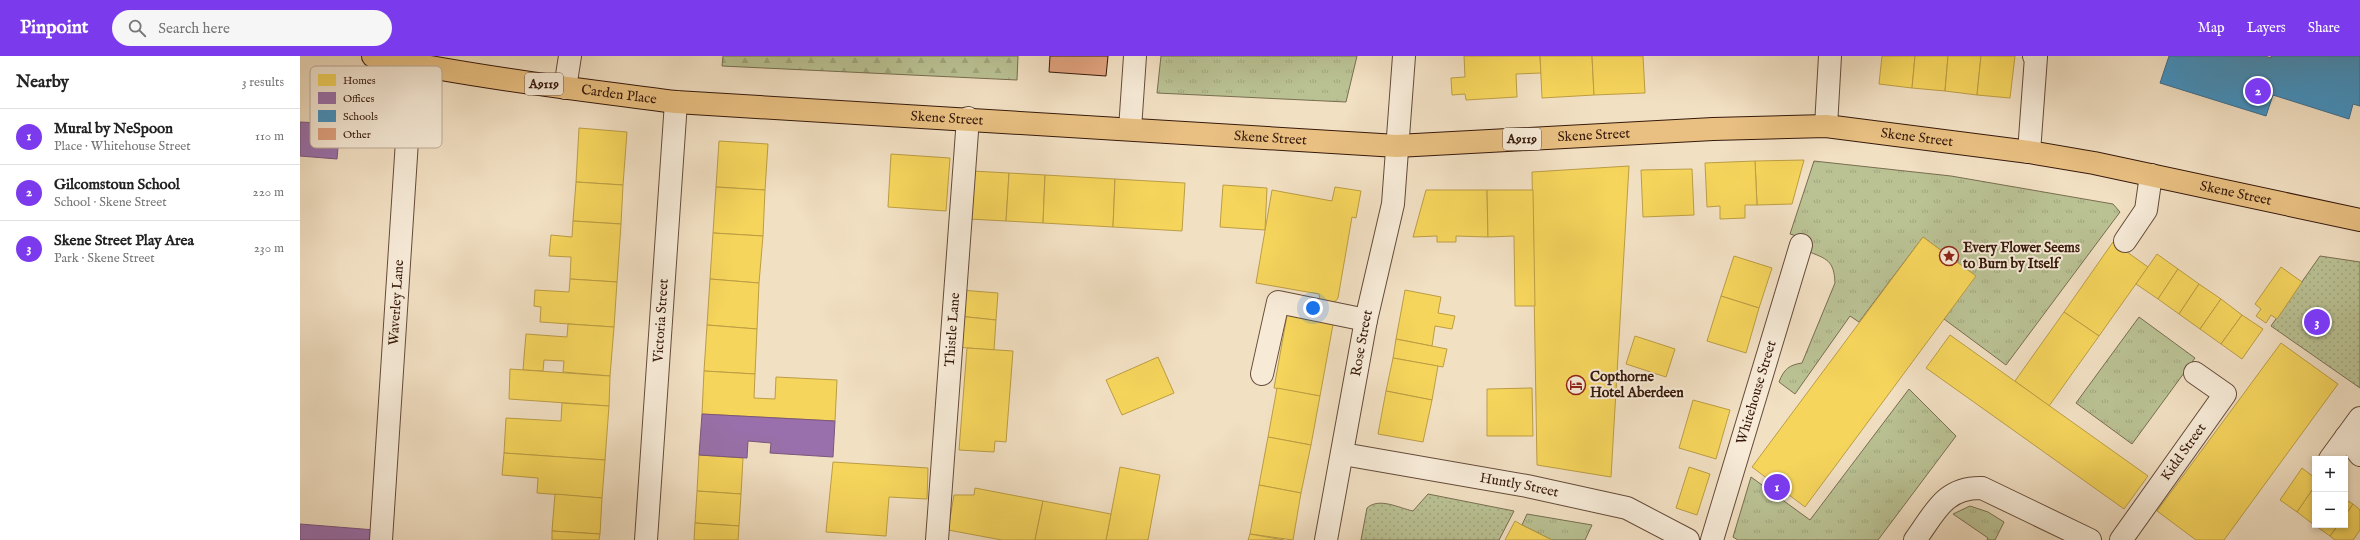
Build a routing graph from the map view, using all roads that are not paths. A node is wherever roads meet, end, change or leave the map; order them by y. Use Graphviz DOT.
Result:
graph roads {
  1 [pos="373,56"];
  2 [pos="570,56"];
  3 [pos="1135,56"];
  4 [pos="1404,56"];
  5 [pos="1830,56"];
  6 [pos="2034,56"];
  7 [pos="412,64"];
  8 [pos="425,66"];
  9 [pos="442,69"];
  10 [pos="566,88"];
  11 [pos="676,102"];
  12 [pos="968,118"];
  13 [pos="1826,126"];
  14 [pos="1130,129"];
  15 [pos="1397,146"];
  16 [pos="407,148"];
  17 [pos="2029,152"];
  18 [pos="2151,175"];
  19 [pos="2360,220"];
  20 [pos="2125,241"];
  21 [pos="1801,245"];
  22 [pos="1366,320"];
  23 [pos="2195,373"];
  24 [pos="1262,374"];
  25 [pos="2360,418"];
  26 [pos="2346,438"];
  27 [pos="1343,454"];
  28 [pos="2360,455"];
  29 [pos="2332,456"];
  30 [pos="381,540"];
  31 [pos="646,540"];
  32 [pos="937,540"];
  33 [pos="1326,540"];
  34 [pos="1688,540"];
  35 [pos="1712,540"];
  36 [pos="1915,540"];
  37 [pos="2090,540"];
  38 [pos="2121,540"];
  1 -- 7 [label="main road, Carden Place / A9119"];
  2 -- 10 [label="street"];
  3 -- 14 [label="street"];
  4 -- 15 [label="street, Rose Street"];
  5 -- 13 [label="street"];
  6 -- 17 [label="street"];
  7 -- 8 [label="main road, Carden Place / A9119"];
  9 -- 10 [label="main road, Carden Place / A9119"];
  10 -- 11 [label="main road, Carden Place / A9119"];
  11 -- 12 [label="main road, Skene Street / A9119"];
  11 -- 31 [label="street, Victoria Street"];
  12 -- 14 [label="main road, Skene Street / A9119"];
  12 -- 32 [label="street, Thistle Lane"];
  13 -- 15 [label="main road, Skene Street / A9119"];
  13 -- 17 [label="main road, Skene Street / A9119"];
  14 -- 15 [label="main road, Skene Street / A9119"];
  15 -- 22 [label="street, Rose Street"];
  16 -- 30 [label="street, Waverley Lane"];
  17 -- 18 [label="main road, Skene Street / A9119"];
  18 -- 19 [label="main road, Skene Street / A9119"];
  18 -- 20 [label="street"];
  21 -- 35 [label="street, Whitehouse Street"];
  22 -- 24 [label="street"];
  22 -- 27 [label="street, Rose Street"];
  23 -- 38 [label="street, Kidd Street"];
  25 -- 26 [label="street"];
  26 -- 28 [label="street"];
  26 -- 29 [label="street"];
  27 -- 33 [label="street, Rose Street"];
  27 -- 34 [label="street, Huntly Street"];
  36 -- 37 [label="street"];
}
